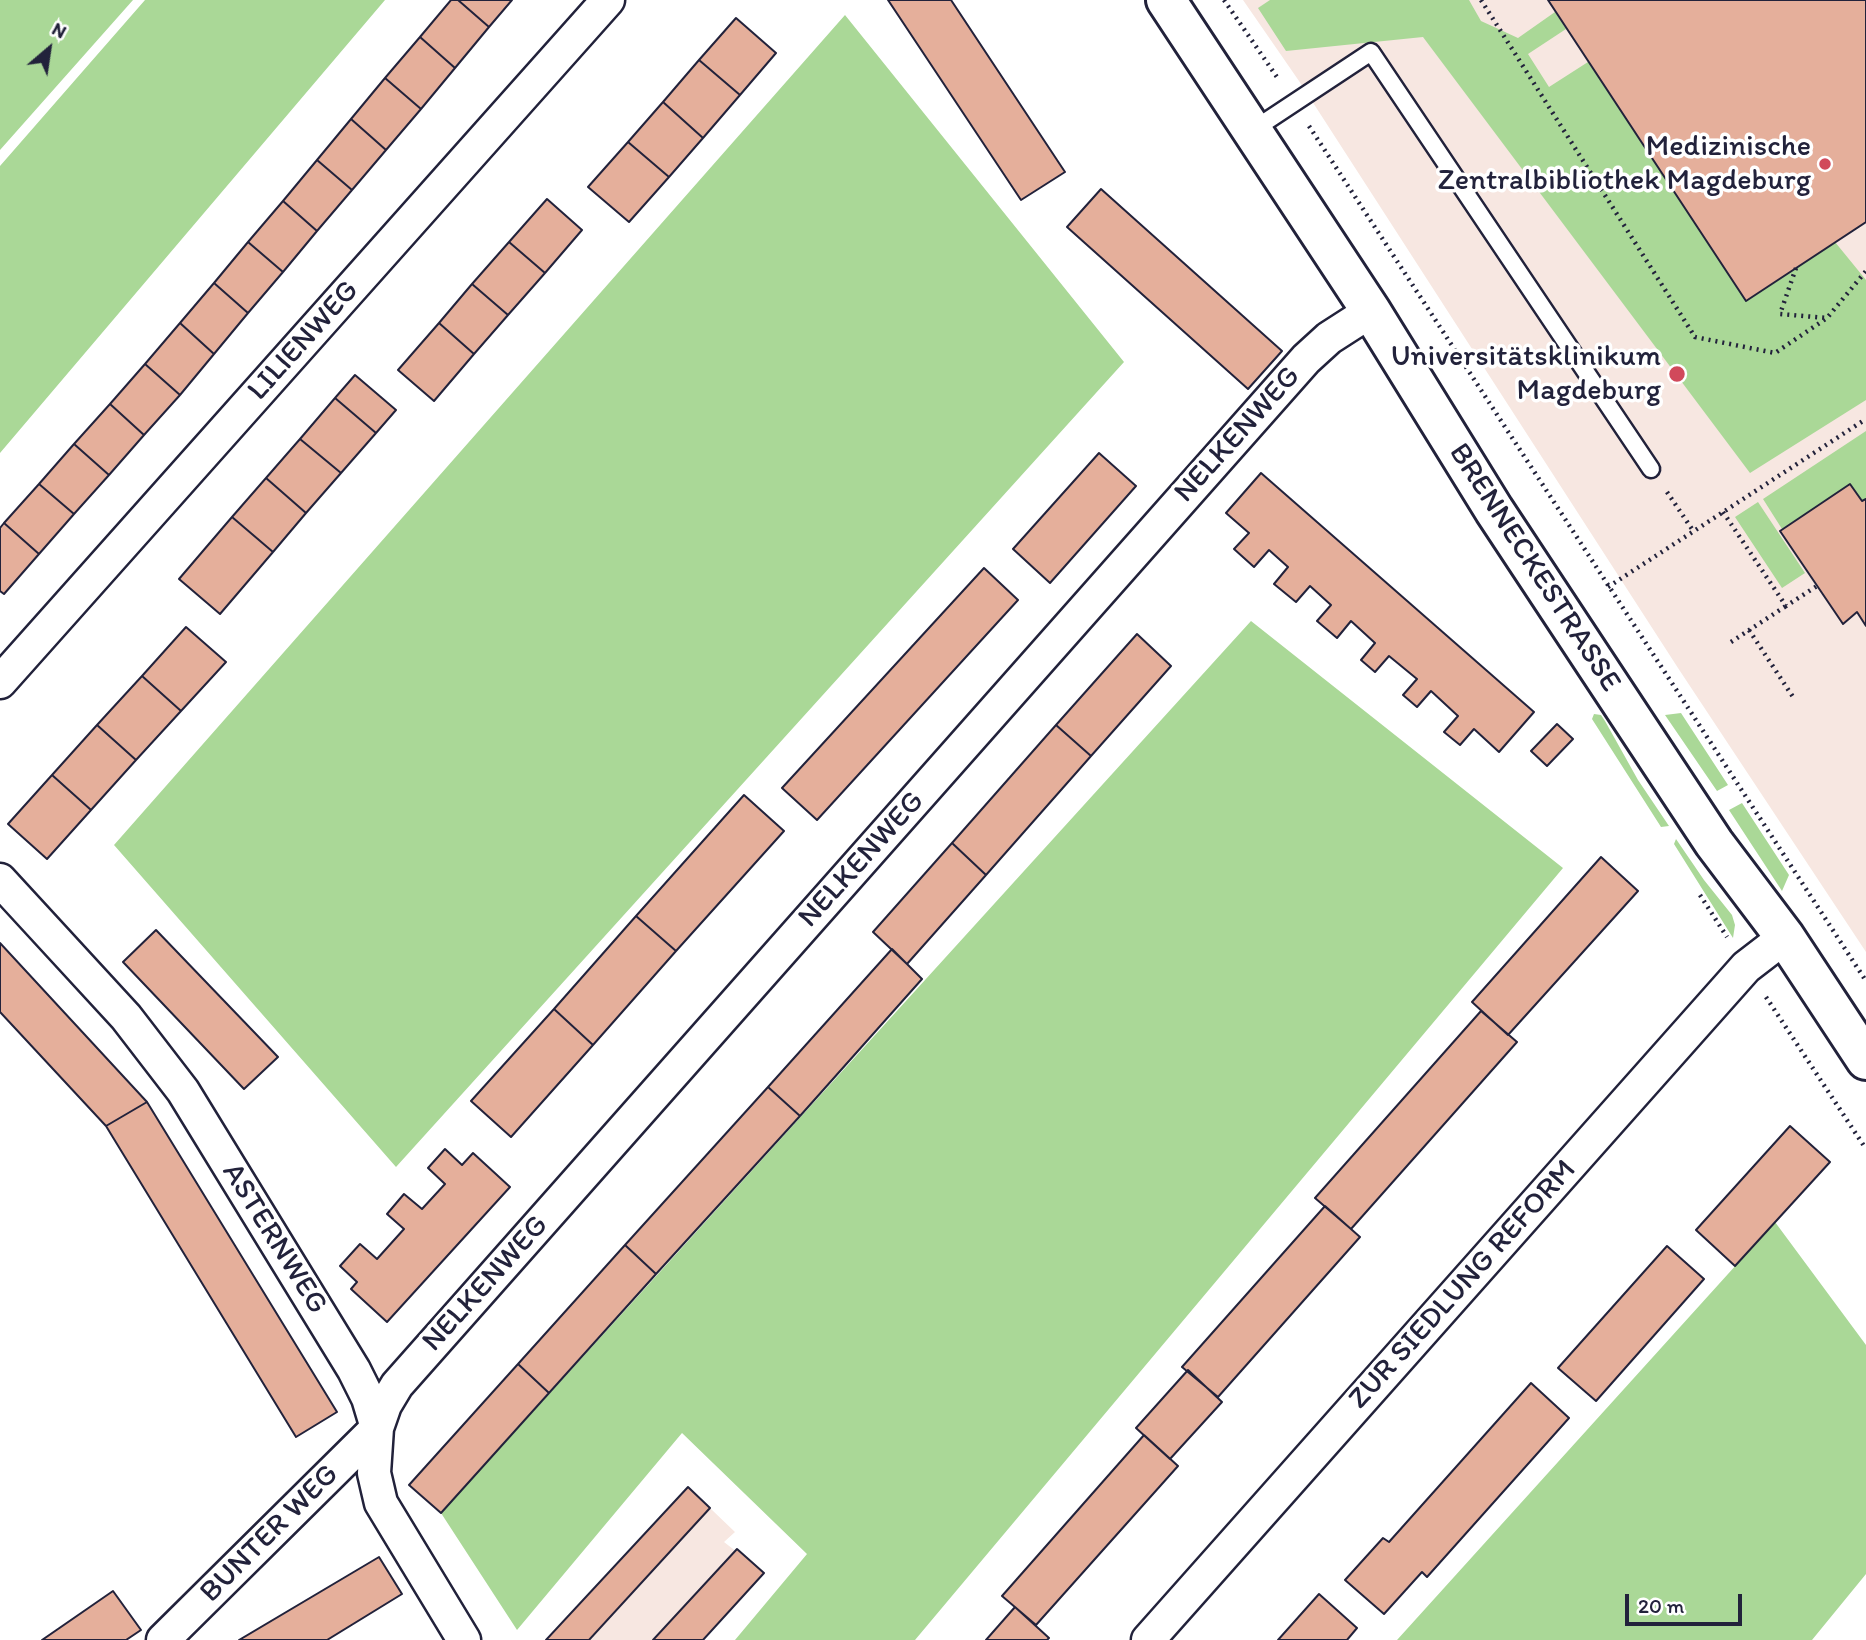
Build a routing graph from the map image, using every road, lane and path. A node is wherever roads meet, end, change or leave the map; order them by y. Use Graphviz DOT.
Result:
graph roads {
  1 [pos="608,0"];
  2 [pos="1166,0"];
  3 [pos="1224,0"];
  4 [pos="1481,0"];
  5 [pos="1294,102"];
  6 [pos="1253,130"];
  7 [pos="1796,268"];
  8 [pos="1866,271"];
  9 [pos="1371,311"];
  10 [pos="1827,318"];
  11 [pos="1866,419"];
  12 [pos="1651,469"];
  13 [pos="1723,512"];
  14 [pos="1694,532"];
  15 [pos="1817,586"];
  16 [pos="1608,587"];
  17 [pos="1786,606"];
  18 [pos="1749,630"];
  19 [pos="1731,642"];
  20 [pos="0,681"];
  21 [pos="1795,700"];
  22 [pos="0,880"];
  23 [pos="1785,937"];
  24 [pos="1866,981"];
  25 [pos="1866,1059"];
  26 [pos="377,1428"];
  27 [pos="163,1640"];
  28 [pos="464,1640"];
  29 [pos="1148,1640"];
  1 -- 20 [label="street, LILIENWEG"];
  2 -- 6 [label="street, BRENNECKESTRASSE"];
  3 -- 5 [label="path, BRENNECKESTRASSE"];
  4 -- 10 [label="path"];
  5 -- 6 [label="lane"];
  5 -- 12 [label="lane"];
  5 -- 16 [label="path, BRENNECKESTRASSE"];
  6 -- 9 [label="street, BRENNECKESTRASSE"];
  7 -- 10 [label="path"];
  8 -- 10 [label="path"];
  9 -- 23 [label="street, BRENNECKESTRASSE"];
  9 -- 26 [label="street, NELKENWEG"];
  11 -- 13 [label="path"];
  12 -- 14 [label="path"];
  13 -- 14 [label="path"];
  13 -- 17 [label="path"];
  14 -- 16 [label="path"];
  15 -- 17 [label="path"];
  16 -- 24 [label="path, BRENNECKESTRASSE"];
  17 -- 18 [label="path"];
  18 -- 19 [label="path"];
  18 -- 21 [label="path"];
  22 -- 26 [label="street, ASTERNWEG"];
  23 -- 25 [label="street, BRENNECKESTRASSE"];
  23 -- 29 [label="street, ZUR SIEDLUNG REFORM"];
  26 -- 27 [label="street, BUNTER WEG"];
  26 -- 28 [label="street, ASTERNWEG"];
}
